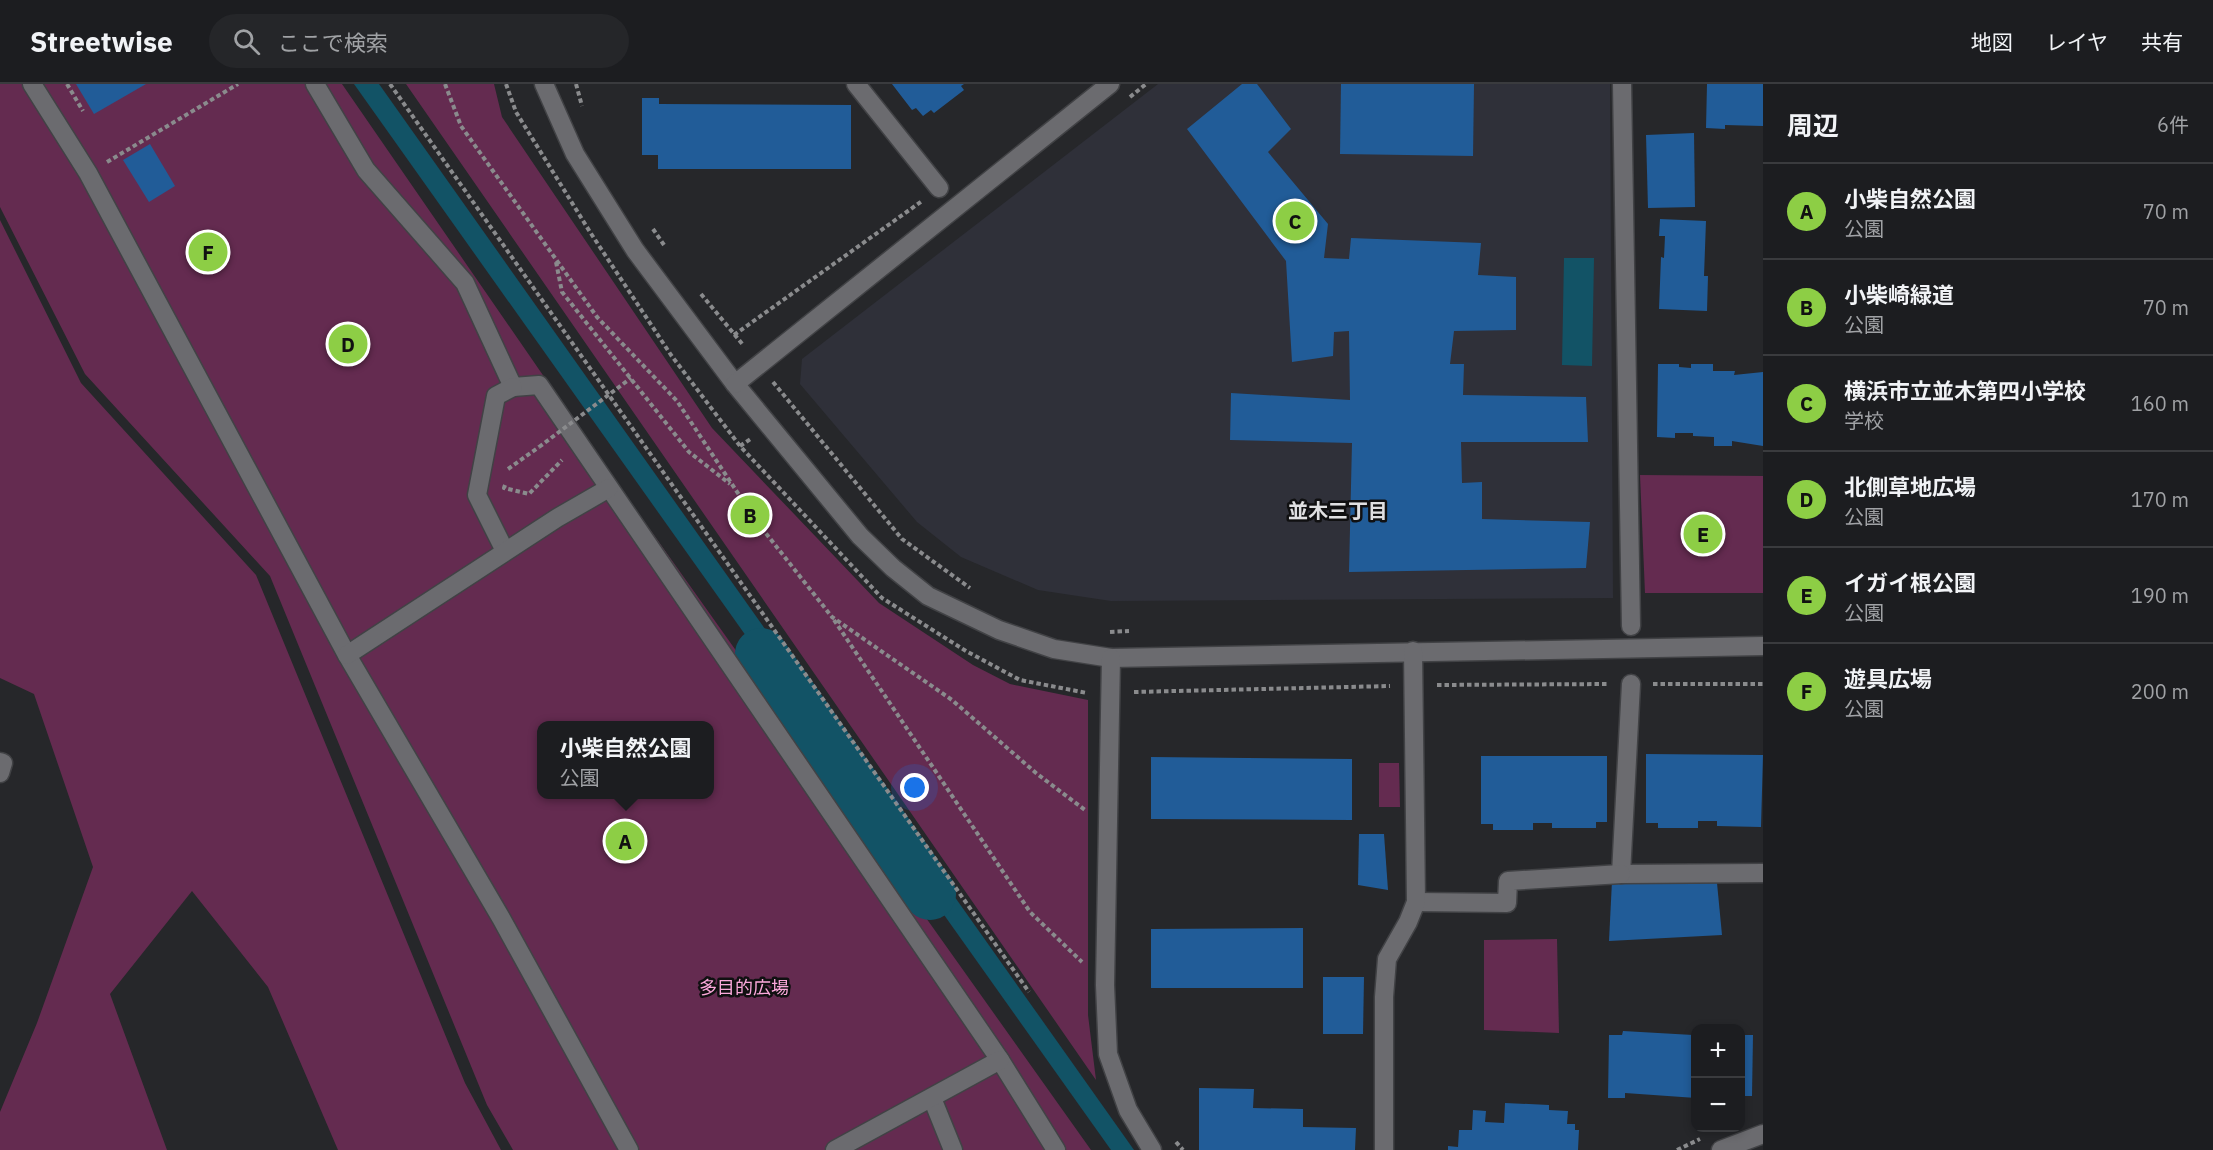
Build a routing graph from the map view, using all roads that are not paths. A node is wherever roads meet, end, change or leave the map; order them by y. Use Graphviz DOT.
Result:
graph roads {
  1 [pos="32,84"];
  2 [pos="315,84"];
  3 [pos="544,84"];
  4 [pos="856,84"];
  5 [pos="1110,84"];
  6 [pos="1622,84"];
  7 [pos="939,188"];
  8 [pos="735,384"];
  9 [pos="513,387"];
  10 [pos="609,488"];
  11 [pos="505,551"];
  12 [pos="1631,626"];
  13 [pos="1763,646"];
  14 [pos="1413,651"];
  15 [pos="347,655"];
  16 [pos="1111,658"];
  17 [pos="1631,684"];
  18 [pos="0,762"];
  19 [pos="0,773"];
  20 [pos="1763,873"];
  21 [pos="1621,874"];
  22 [pos="1416,902"];
  23 [pos="1000,1060"];
  24 [pos="932,1098"];
  25 [pos="1763,1134"];
  26 [pos="630,1150"];
  27 [pos="835,1150"];
  28 [pos="953,1150"];
  29 [pos="1056,1150"];
  30 [pos="1152,1150"];
  31 [pos="1384,1150"];
  32 [pos="1721,1150"];
  1 -- 15 [label="street"];
  2 -- 9 [label="street"];
  3 -- 8 [label="street"];
  4 -- 7 [label="street"];
  5 -- 8 [label="street"];
  6 -- 12 [label="street"];
  8 -- 16 [label="street"];
  9 -- 10 [label="street"];
  9 -- 11 [label="street"];
  10 -- 11 [label="street"];
  10 -- 23 [label="street"];
  11 -- 15 [label="street"];
  13 -- 14 [label="street"];
  14 -- 16 [label="street"];
  14 -- 22 [label="street"];
  15 -- 26 [label="street"];
  16 -- 30 [label="street"];
  17 -- 21 [label="street"];
  18 -- 19 [label="street"];
  20 -- 21 [label="street"];
  21 -- 22 [label="street"];
  22 -- 31 [label="street"];
  23 -- 24 [label="street"];
  23 -- 29 [label="street"];
  24 -- 27 [label="street"];
  24 -- 28 [label="street"];
  25 -- 32 [label="street"];
}
